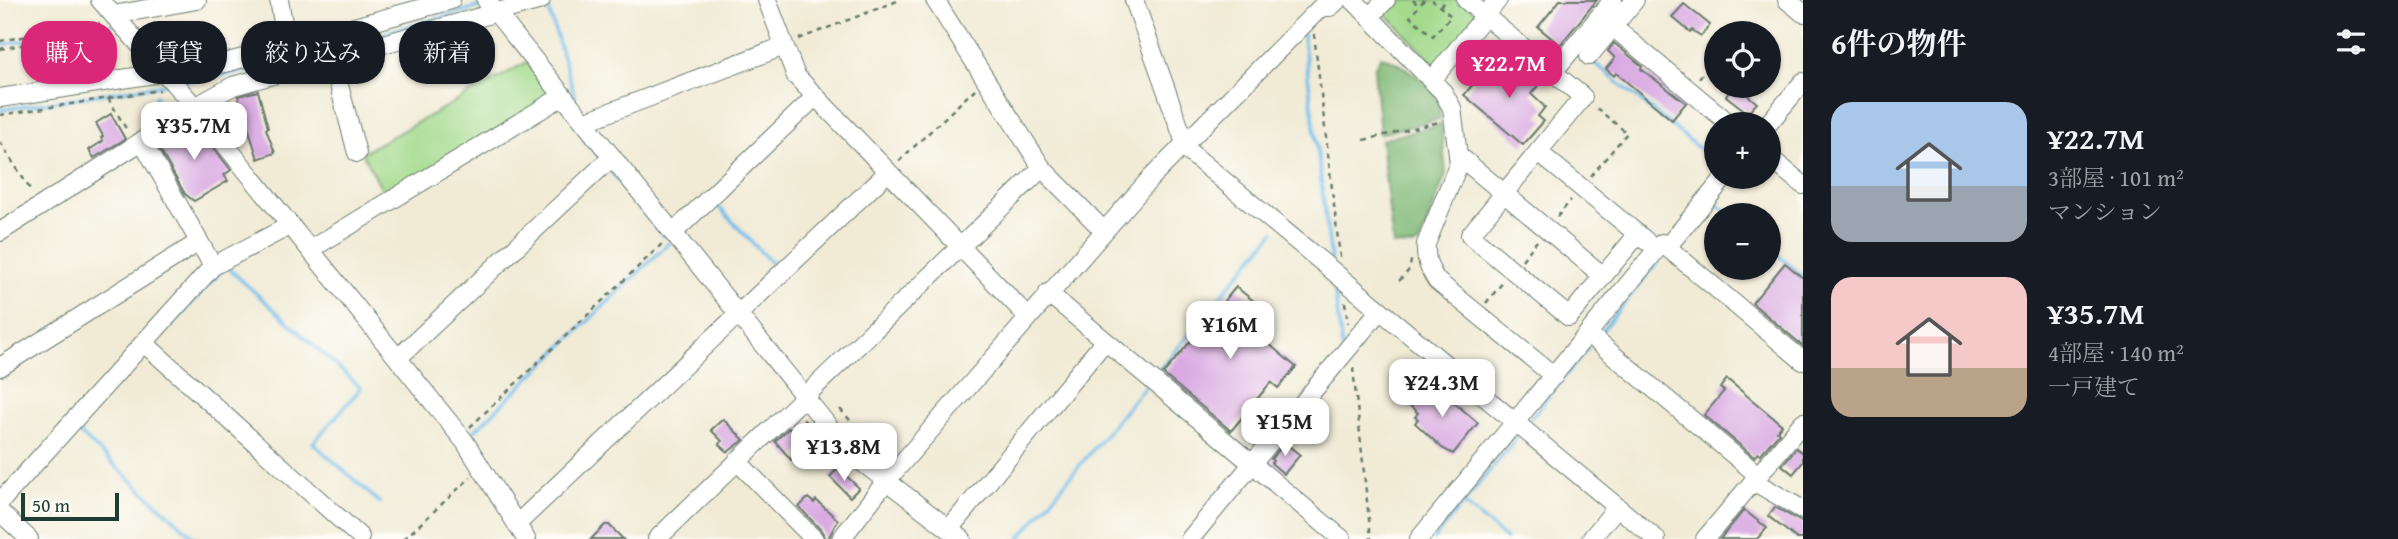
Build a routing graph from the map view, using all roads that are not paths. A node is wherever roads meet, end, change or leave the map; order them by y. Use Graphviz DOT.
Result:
graph roads {
  1 [pos="100,0"];
  2 [pos="197,0"];
  3 [pos="279,0"];
  4 [pos="451,0"];
  5 [pos="541,0"];
  6 [pos="767,0"];
  7 [pos="935,0"];
  8 [pos="1134,0"];
  9 [pos="1338,0"];
  10 [pos="1353,0"];
  11 [pos="1386,0"];
  12 [pos="1466,0"];
  13 [pos="1499,0"];
  14 [pos="1613,0"];
  15 [pos="1635,0"];
  16 [pos="1787,0"];
  17 [pos="522,2"];
  18 [pos="492,7"];
  19 [pos="1803,13"];
  20 [pos="1485,16"];
  21 [pos="1369,17"];
  22 [pos="118,20"];
  23 [pos="283,21"];
  24 [pos="374,21"];
  25 [pos="1613,27"];
  26 [pos="131,34"];
  27 [pos="385,42"];
  28 [pos="784,45"];
  29 [pos="1589,55"];
  30 [pos="1553,72"];
  31 [pos="1432,80"];
  32 [pos="1803,82"];
  33 [pos="131,83"];
  34 [pos="175,84"];
  35 [pos="241,84"];
  36 [pos="339,84"];
  37 [pos="563,96"];
  38 [pos="816,96"];
  39 [pos="0,98"];
  40 [pos="195,107"];
  41 [pos="1716,112"];
  42 [pos="1778,112"];
  43 [pos="584,122"];
  44 [pos="139,143"];
  45 [pos="1184,144"];
  46 [pos="1538,152"];
  47 [pos="357,153"];
  48 [pos="1458,155"];
  49 [pos="612,157"];
  50 [pos="1781,167"];
  51 [pos="1042,168"];
  52 [pos="888,172"];
  53 [pos="1803,185"];
  54 [pos="1714,189"];
  55 [pos="1504,193"];
  56 [pos="291,225"];
  57 [pos="1104,231"];
  58 [pos="0,232"];
  59 [pos="673,233"];
  60 [pos="1638,234"];
  61 [pos="200,242"];
  62 [pos="960,246"];
  63 [pos="311,249"];
  64 [pos="1662,249"];
  65 [pos="214,266"];
  66 [pos="1603,276"];
  67 [pos="1048,293"];
  68 [pos="1380,310"];
  69 [pos="737,315"];
  70 [pos="1028,317"];
  71 [pos="1588,334"];
  72 [pos="1105,341"];
  73 [pos="144,343"];
  74 [pos="398,358"];
  75 [pos="1803,361"];
  76 [pos="0,367"];
  77 [pos="1554,376"];
  78 [pos="803,397"];
  79 [pos="1515,422"];
  80 [pos="1800,431"];
  81 [pos="737,461"];
  82 [pos="1252,464"];
  83 [pos="891,475"];
  84 [pos="1756,478"];
  85 [pos="0,502"];
  86 [pos="1618,507"];
  87 [pos="1803,510"];
  88 [pos="0,512"];
  89 [pos="522,532"];
  90 [pos="955,534"];
  91 [pos="360,537"];
  92 [pos="29,539"];
  93 [pos="657,539"];
  94 [pos="814,539"];
  95 [pos="841,539"];
  96 [pos="1190,539"];
  97 [pos="1342,539"];
  98 [pos="1419,539"];
  99 [pos="1591,539"];
  100 [pos="1656,539"];
  101 [pos="1705,539"];
  1 -- 22 [label="street"];
  2 -- 22 [label="street"];
  3 -- 23 [label="street"];
  4 -- 24 [label="street"];
  5 -- 17 [label="street"];
  6 -- 28 [label="street"];
  7 -- 51 [label="street"];
  8 -- 45 [label="street"];
  9 -- 45 [label="street"];
  10 -- 21 [label="street"];
  11 -- 21 [label="street"];
  12 -- 20 [label="street"];
  13 -- 20 [label="street"];
  14 -- 30 [label="street"];
  15 -- 25 [label="street"];
  16 -- 19 [label="street"];
  17 -- 18 [label="street"];
  18 -- 27 [label="street"];
  18 -- 37 [label="street"];
  20 -- 30 [label="street"];
  20 -- 31 [label="street"];
  21 -- 31 [label="street"];
  22 -- 26 [label="street"];
  25 -- 29 [label="street"];
  25 -- 41 [label="street"];
  28 -- 38 [label="street"];
  28 -- 43 [label="street"];
  30 -- 46 [label="street"];
  31 -- 48 [label="street"];
  32 -- 42 [label="street"];
  33 -- 39 [label="street"];
  34 -- 40 [label="street"];
  35 -- 40 [label="street"];
  36 -- 47 [label="street"];
  37 -- 43 [label="street"];
  37 -- 63 [label="street"];
  38 -- 52 [label="street"];
  38 -- 59 [label="street"];
  40 -- 44 [label="street"];
  40 -- 56 [label="street"];
  43 -- 49 [label="street"];
  44 -- 58 [label="street"];
  44 -- 61 [label="street"];
  45 -- 57 [label="street"];
  45 -- 68 [label="street"];
  46 -- 55 [label="street"];
  46 -- 60 [label="street"];
  48 -- 55 [label="street"];
  48 -- 77 [label="street"];
  49 -- 59 [label="street"];
  49 -- 74 [label="street"];
  50 -- 53 [label="street"];
  51 -- 57 [label="street"];
  51 -- 62 [label="street"];
  52 -- 62 [label="street"];
  52 -- 69 [label="street"];
  54 -- 64 [label="street"];
  55 -- 66 [label="street"];
  55 -- 66 [label="street"];
  56 -- 63 [label="street"];
  56 -- 65 [label="street"];
  57 -- 67 [label="street"];
  59 -- 69 [label="street"];
  60 -- 64 [label="street"];
  60 -- 66 [label="street"];
  61 -- 65 [label="street"];
  61 -- 76 [label="street"];
  62 -- 70 [label="street"];
  62 -- 78 [label="street"];
  63 -- 74 [label="street"];
  64 -- 71 [label="street"];
  64 -- 75 [label="street"];
  65 -- 73 [label="street"];
  67 -- 70 [label="street"];
  67 -- 72 [label="street"];
  68 -- 79 [label="street"];
  68 -- 82 [label="street"];
  69 -- 78 [label="street"];
  69 -- 89 [label="street"];
  70 -- 83 [label="street"];
  71 -- 77 [label="street"];
  71 -- 84 [label="street"];
  72 -- 82 [label="street"];
  72 -- 90 [label="street"];
  73 -- 85 [label="street"];
  73 -- 91 [label="street"];
  74 -- 89 [label="street"];
  77 -- 79 [label="street"];
  78 -- 81 [label="street"];
  78 -- 83 [label="street"];
  79 -- 86 [label="street"];
  79 -- 98 [label="street"];
  80 -- 84 [label="street"];
  81 -- 93 [label="street"];
  81 -- 94 [label="street"];
  82 -- 96 [label="street"];
  82 -- 97 [label="street"];
  83 -- 90 [label="street"];
  83 -- 95 [label="street"];
  84 -- 87 [label="street"];
  84 -- 101 [label="street"];
  86 -- 99 [label="street"];
  86 -- 100 [label="street"];
  88 -- 92 [label="street"];
}
